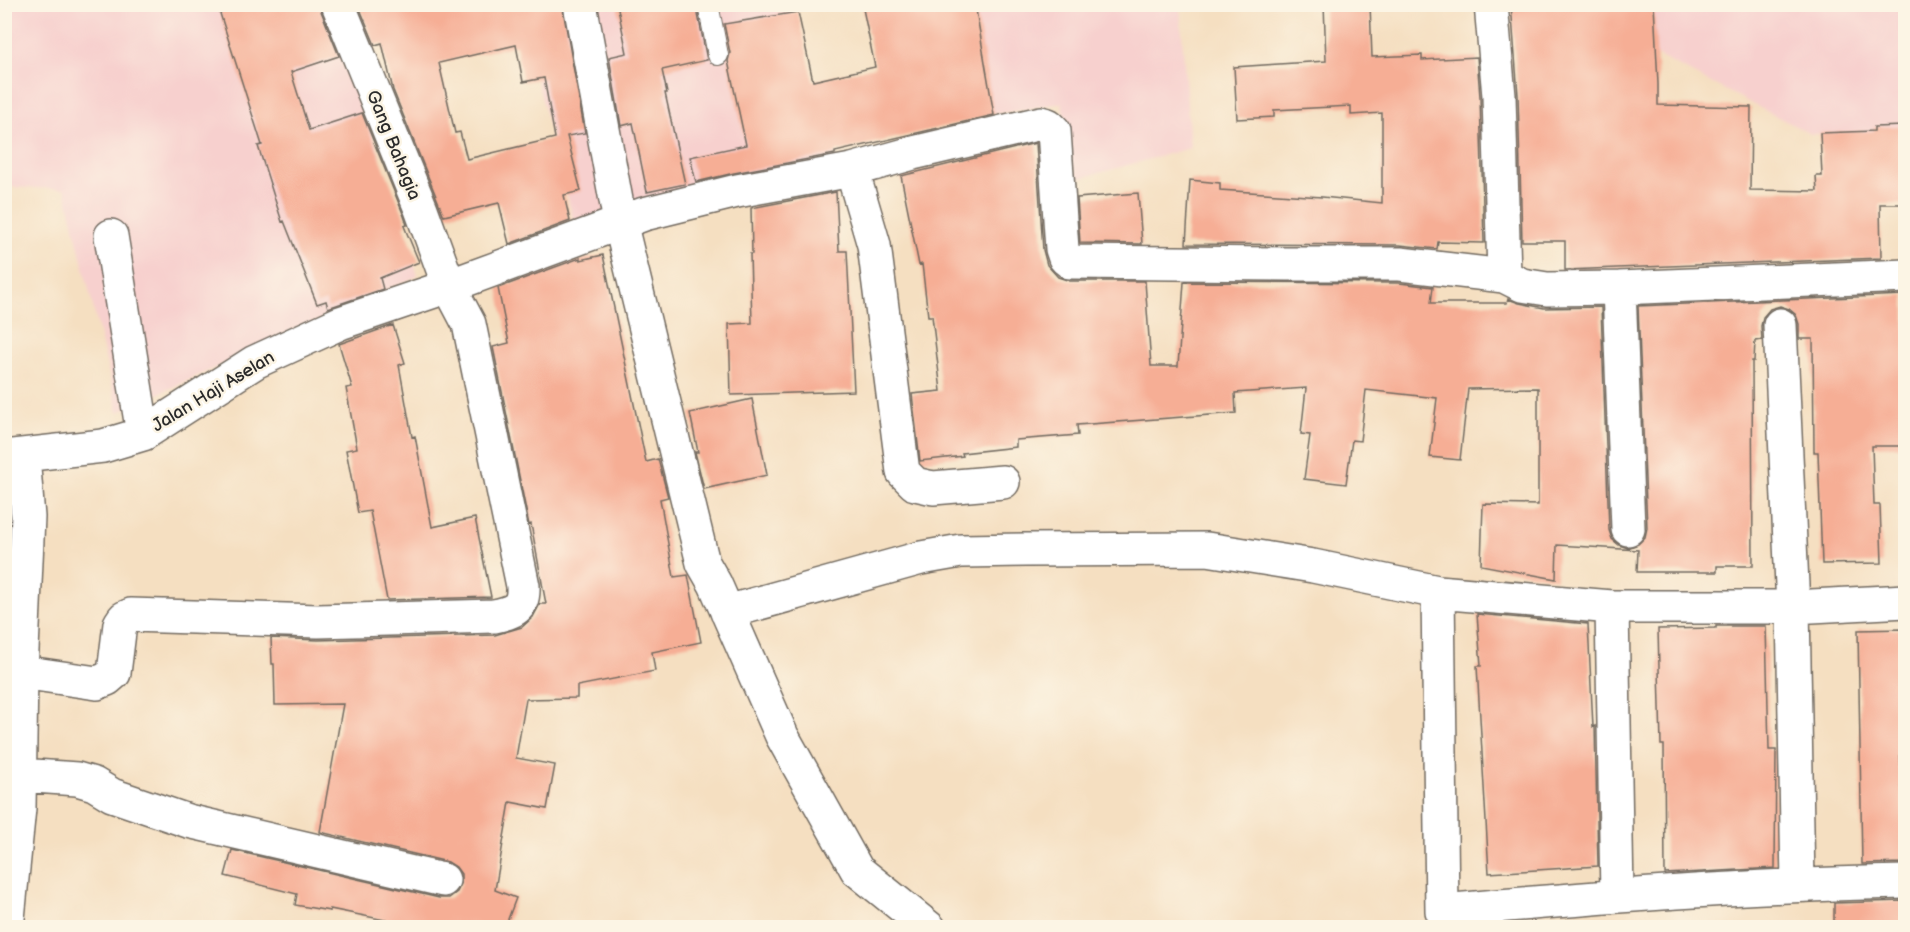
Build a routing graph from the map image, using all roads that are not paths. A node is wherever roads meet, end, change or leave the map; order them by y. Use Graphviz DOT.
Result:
graph roads {
  1 [pos="338,4"];
  2 [pos="580,4"];
  3 [pos="708,4"];
  4 [pos="1491,4"];
  5 [pos="718,55"];
  6 [pos="852,170"];
  7 [pos="620,222"];
  8 [pos="111,236"];
  9 [pos="1504,276"];
  10 [pos="1905,276"];
  11 [pos="449,285"];
  12 [pos="1619,288"];
  13 [pos="1780,325"];
  14 [pos="143,434"];
  15 [pos="14,456"];
  16 [pos="1003,482"];
  17 [pos="1628,529"];
  18 [pos="1438,592"];
  19 [pos="1905,602"];
  20 [pos="1612,607"];
  21 [pos="1793,607"];
  22 [pos="727,612"];
  23 [pos="21,672"];
  24 [pos="20,775"];
  25 [pos="443,880"];
  26 [pos="1905,882"];
  27 [pos="1798,884"];
  28 [pos="1617,895"];
  29 [pos="7,927"];
  30 [pos="929,927"];
  1 -- 11 [label="street, Gang Bahagia"];
  2 -- 7 [label="street"];
  3 -- 5 [label="lane"];
  4 -- 9 [label="street"];
  6 -- 7 [label="street, Jalan Haji Aselan"];
  6 -- 9 [label="street, Jalan Haji Aselan"];
  6 -- 16 [label="street"];
  7 -- 11 [label="street, Jalan Haji Aselan"];
  7 -- 22 [label="street"];
  8 -- 14 [label="street"];
  9 -- 12 [label="street"];
  10 -- 12 [label="street"];
  11 -- 14 [label="street, Jalan Haji Aselan"];
  11 -- 23 [label="street, Gang Bahagia"];
  12 -- 17 [label="street"];
  13 -- 21 [label="street"];
  14 -- 15 [label="street, Jalan Haji Aselan"];
  15 -- 23 [label="street"];
  18 -- 20 [label="street"];
  18 -- 22 [label="street"];
  18 -- 28 [label="street"];
  19 -- 21 [label="street"];
  20 -- 21 [label="street"];
  20 -- 28 [label="street"];
  21 -- 27 [label="street"];
  22 -- 30 [label="street"];
  23 -- 24 [label="street"];
  24 -- 25 [label="street"];
  24 -- 29 [label="street"];
  26 -- 27 [label="street"];
  27 -- 28 [label="street"];
}
